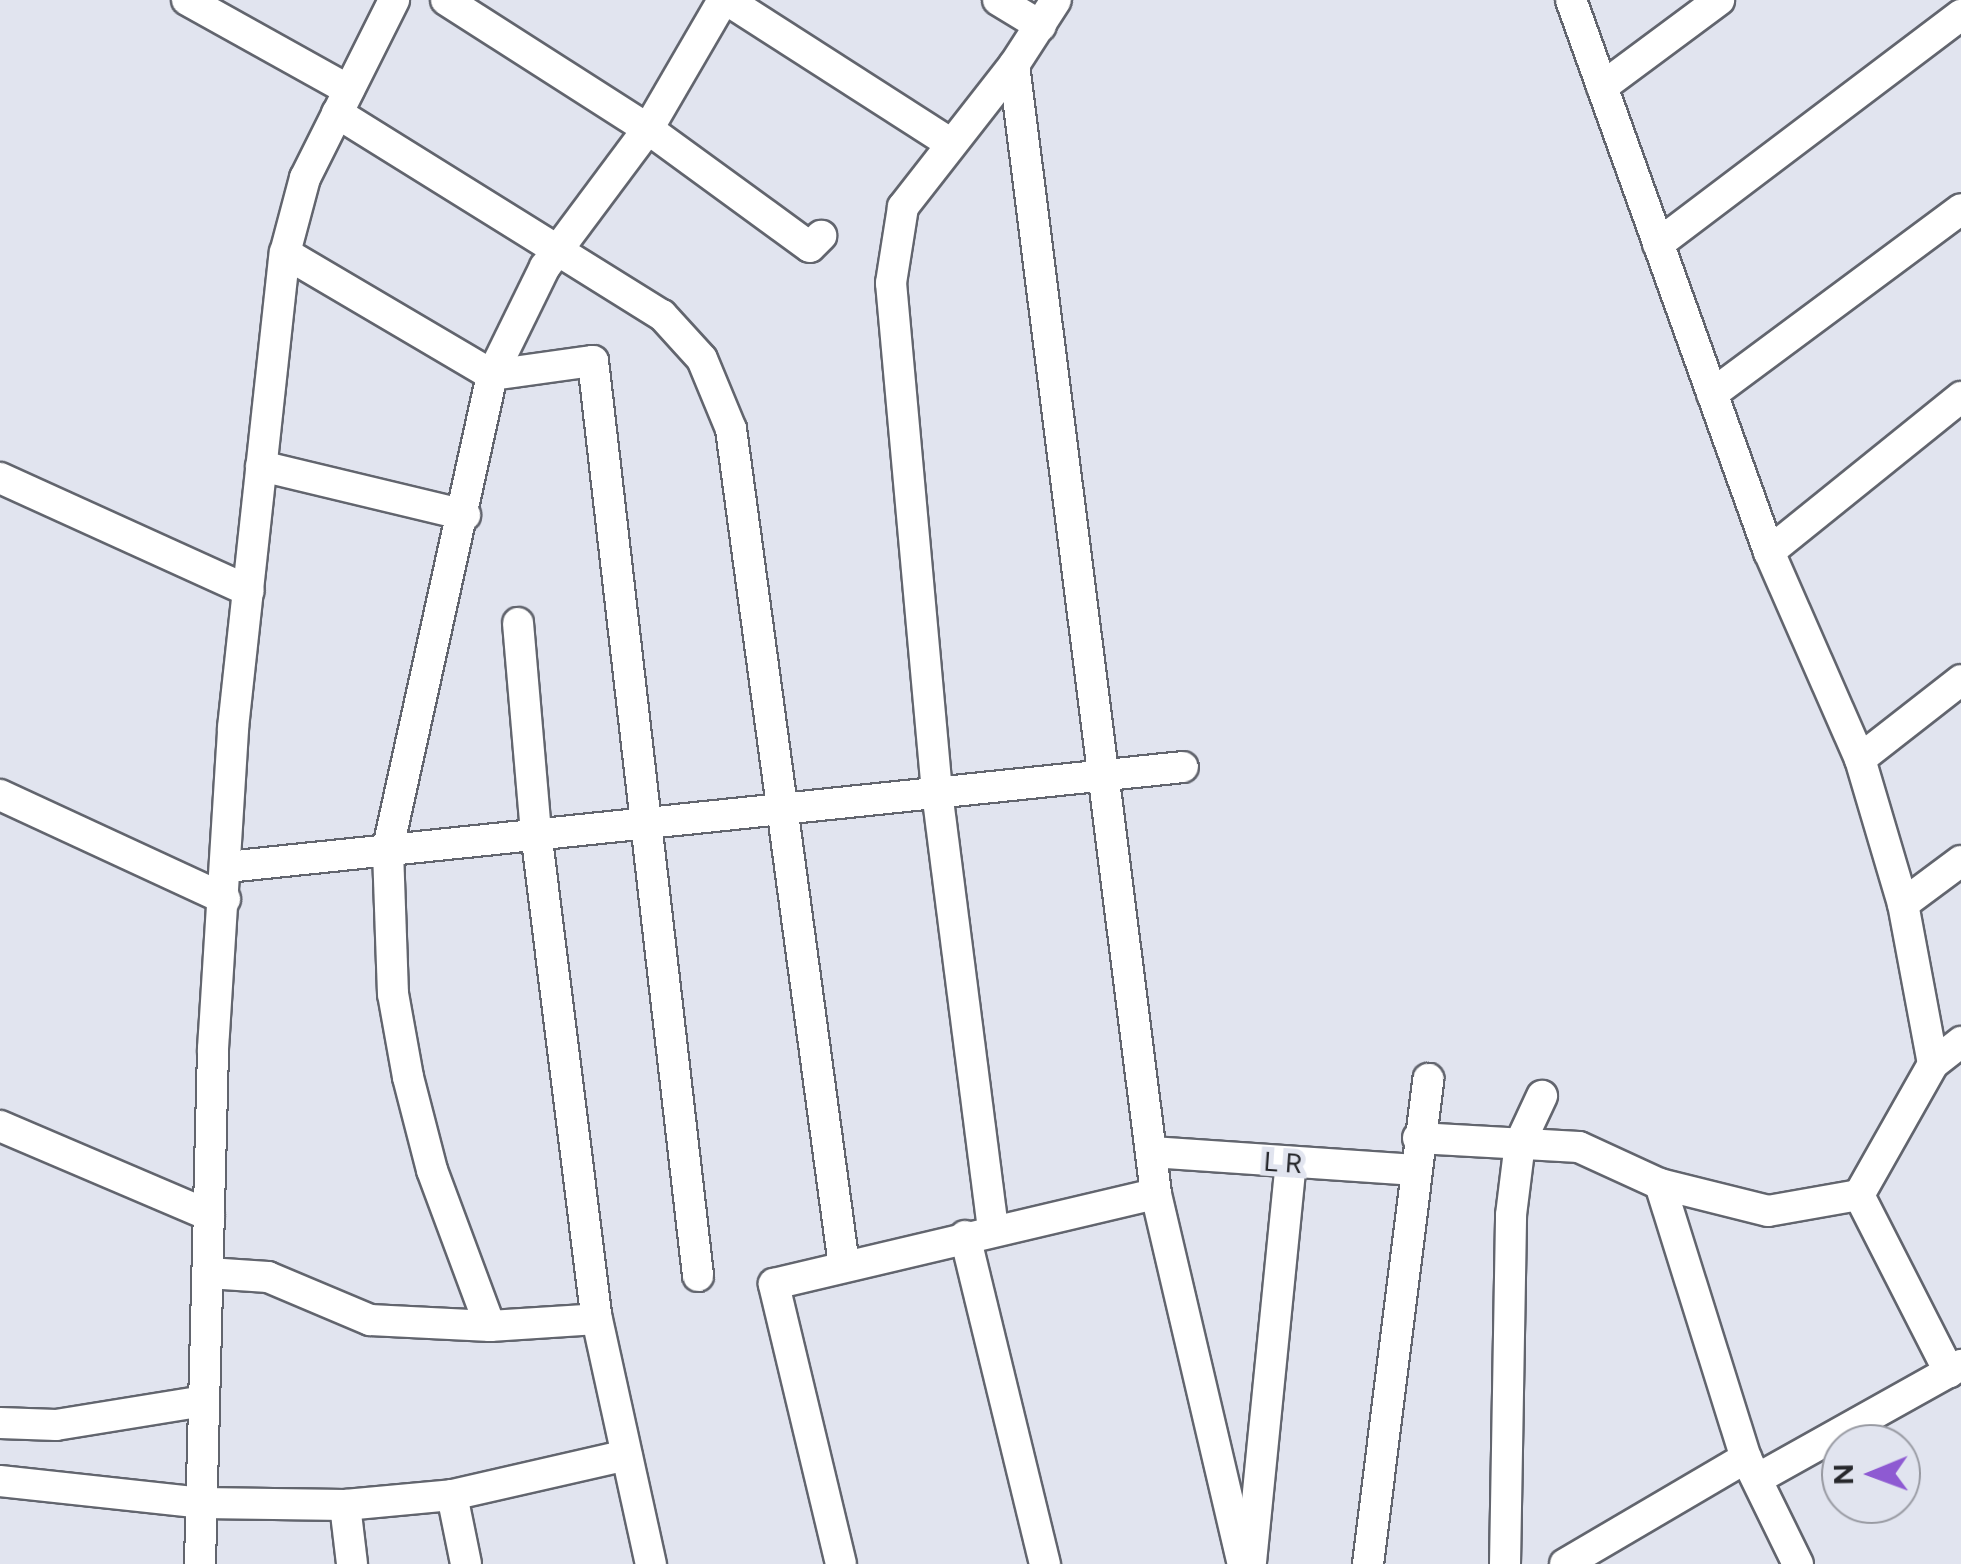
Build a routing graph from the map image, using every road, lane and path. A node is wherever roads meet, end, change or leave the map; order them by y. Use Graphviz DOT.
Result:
graph roads {
  1 [pos="187,0"];
  2 [pos="394,0"];
  3 [pos="446,0"];
  4 [pos="725,0"];
  5 [pos="998,0"];
  6 [pos="1571,0"];
  7 [pos="1719,0"];
  8 [pos="1049,13"];
  9 [pos="1961,15"];
  10 [pos="1014,66"];
  11 [pos="1602,86"];
  12 [pos="343,102"];
  13 [pos="648,129"];
  14 [pos="948,142"];
  15 [pos="1961,209"];
  16 [pos="821,236"];
  17 [pos="1658,244"];
  18 [pos="556,252"];
  19 [pos="285,253"];
  20 [pos="492,375"];
  21 [pos="1712,394"];
  22 [pos="1961,397"];
  23 [pos="261,466"];
  24 [pos="3,483"];
  25 [pos="464,515"];
  26 [pos="1769,552"];
  27 [pos="248,591"];
  28 [pos="518,624"];
  29 [pos="1961,680"];
  30 [pos="1860,759"];
  31 [pos="1183,768"];
  32 [pos="1107,775"];
  33 [pos="937,792"];
  34 [pos="0,794"];
  35 [pos="781,808"];
  36 [pos="642,822"];
  37 [pos="536,832"];
  38 [pos="388,848"];
  39 [pos="1961,861"];
  40 [pos="227,867"];
  41 [pos="224,899"];
  42 [pos="1902,904"];
  43 [pos="1961,1042"];
  44 [pos="1933,1064"];
  45 [pos="1428,1079"];
  46 [pos="1542,1096"];
  47 [pos="0,1126"];
  48 [pos="1418,1138"];
  49 [pos="1520,1143"];
  50 [pos="1152,1152"];
  51 [pos="1291,1162"];
  52 [pos="1415,1170"];
  53 [pos="1660,1184"];
  54 [pos="1156,1194"];
  55 [pos="1859,1195"];
  56 [pos="209,1215"];
  57 [pos="979,1232"];
  58 [pos="844,1266"];
  59 [pos="208,1273"];
  60 [pos="698,1276"];
  61 [pos="597,1319"];
  62 [pos="490,1326"];
  63 [pos="1955,1368"];
  64 [pos="204,1401"];
  65 [pos="0,1423"];
  66 [pos="626,1455"];
  67 [pos="1752,1468"];
  68 [pos="0,1481"];
  69 [pos="452,1496"];
  70 [pos="202,1504"];
  71 [pos="345,1505"];
  72 [pos="200,1564"];
  73 [pos="352,1564"];
  74 [pos="466,1564"];
  75 [pos="651,1564"];
  76 [pos="841,1564"];
  77 [pos="1046,1564"];
  78 [pos="1243,1564"];
  79 [pos="1251,1564"];
  80 [pos="1368,1564"];
  81 [pos="1505,1564"];
  82 [pos="1564,1564"];
  83 [pos="1798,1564"];
  1 -- 12 [label="street"];
  2 -- 12 [label="street"];
  3 -- 13 [label="street"];
  4 -- 13 [label="street"];
  4 -- 14 [label="street"];
  5 -- 8 [label="street"];
  6 -- 11 [label="street"];
  7 -- 11 [label="street"];
  8 -- 10 [label="street"];
  9 -- 17 [label="street"];
  10 -- 14 [label="street"];
  10 -- 32 [label="street"];
  11 -- 17 [label="street"];
  12 -- 18 [label="street"];
  12 -- 19 [label="street"];
  13 -- 16 [label="street"];
  13 -- 18 [label="street"];
  14 -- 33 [label="street"];
  15 -- 21 [label="street"];
  17 -- 21 [label="street"];
  18 -- 20 [label="street"];
  18 -- 35 [label="street"];
  19 -- 20 [label="street"];
  19 -- 23 [label="street"];
  20 -- 25 [label="street"];
  20 -- 36 [label="street"];
  21 -- 26 [label="street"];
  22 -- 26 [label="street"];
  23 -- 25 [label="street"];
  23 -- 27 [label="street"];
  24 -- 27 [label="street"];
  25 -- 38 [label="street"];
  26 -- 30 [label="street"];
  27 -- 40 [label="street"];
  28 -- 37 [label="street"];
  29 -- 30 [label="street"];
  30 -- 42 [label="street"];
  31 -- 32 [label="street"];
  32 -- 33 [label="street"];
  32 -- 50 [label="street"];
  33 -- 35 [label="street"];
  33 -- 57 [label="street"];
  34 -- 41 [label="street"];
  35 -- 36 [label="street"];
  35 -- 58 [label="street"];
  36 -- 37 [label="street"];
  36 -- 60 [label="street"];
  37 -- 38 [label="street"];
  37 -- 61 [label="street"];
  38 -- 40 [label="street"];
  38 -- 62 [label="street"];
  39 -- 42 [label="street"];
  40 -- 41 [label="street"];
  41 -- 56 [label="street"];
  42 -- 44 [label="street"];
  43 -- 44 [label="street"];
  44 -- 55 [label="street"];
  45 -- 48 [label="street"];
  46 -- 49 [label="street"];
  47 -- 56 [label="street"];
  48 -- 49 [label="street"];
  48 -- 52 [label="street"];
  49 -- 53 [label="street"];
  49 -- 81 [label="street"];
  50 -- 51 [label="street, L R"];
  50 -- 54 [label="street"];
  51 -- 52 [label="street, L R"];
  51 -- 79 [label="street"];
  52 -- 80 [label="street"];
  53 -- 55 [label="street"];
  53 -- 67 [label="street"];
  54 -- 57 [label="street"];
  54 -- 78 [label="street"];
  55 -- 63 [label="street"];
  56 -- 59 [label="street"];
  57 -- 58 [label="street"];
  57 -- 77 [label="street"];
  58 -- 76 [label="street"];
  59 -- 62 [label="street"];
  59 -- 64 [label="street"];
  61 -- 62 [label="street"];
  61 -- 66 [label="street"];
  63 -- 67 [label="street"];
  64 -- 65 [label="street"];
  64 -- 70 [label="street"];
  66 -- 69 [label="street"];
  66 -- 75 [label="street"];
  67 -- 82 [label="street"];
  67 -- 83 [label="street"];
  68 -- 70 [label="street"];
  69 -- 71 [label="street"];
  69 -- 74 [label="street"];
  70 -- 71 [label="street"];
  70 -- 72 [label="street"];
  71 -- 73 [label="street"];
}
